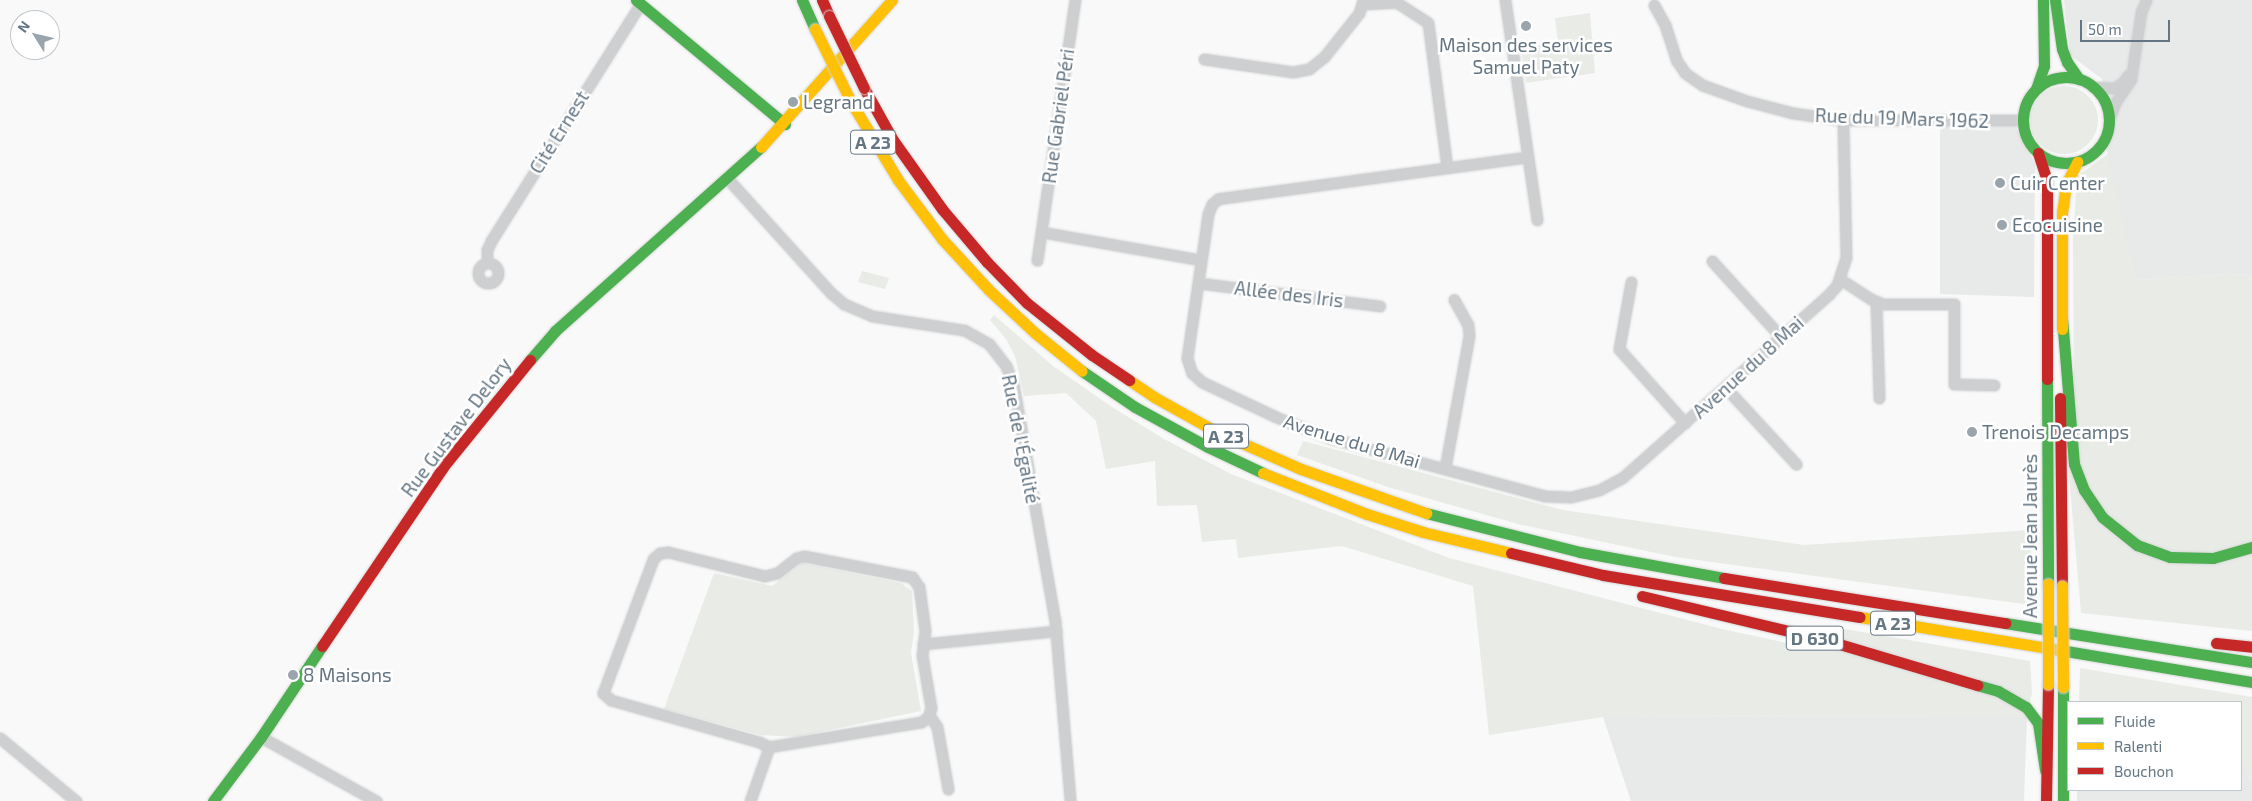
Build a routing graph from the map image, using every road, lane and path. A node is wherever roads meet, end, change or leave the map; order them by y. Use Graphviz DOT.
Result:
graph roads {
  1 [pos="802,0"];
  2 [pos="822,0"];
  3 [pos="892,0"];
  4 [pos="1075,0"];
  5 [pos="1505,0"];
  6 [pos="2043,0"];
  7 [pos="2055,0"];
  8 [pos="2146,0"];
  9 [pos="638,2"];
  10 [pos="1363,2"];
  11 [pos="1654,5"];
  12 [pos="1204,60"];
  13 [pos="2132,67"];
  14 [pos="2079,79"];
  15 [pos="2093,87"];
  16 [pos="2036,89"];
  17 [pos="2109,119"];
  18 [pos="1843,120"];
  19 [pos="2023,120"];
  20 [pos="785,124"];
  21 [pos="2038,153"];
  22 [pos="1527,157"];
  23 [pos="2077,162"];
  24 [pos="1447,168"];
  25 [pos="727,178"];
  26 [pos="1536,220"];
  27 [pos="1042,232"];
  28 [pos="1038,260"];
  29 [pos="1202,260"];
  30 [pos="1712,261"];
  31 [pos="486,262"];
  32 [pos="1840,279"];
  33 [pos="1631,282"];
  34 [pos="1198,283"];
  35 [pos="1454,300"];
  36 [pos="1876,302"];
  37 [pos="1380,306"];
  38 [pos="2062,318"];
  39 [pos="1781,337"];
  40 [pos="1994,385"];
  41 [pos="1725,387"];
  42 [pos="1879,398"];
  43 [pos="1685,423"];
  44 [pos="1796,464"];
  45 [pos="1445,468"];
  46 [pos="2252,548"];
  47 [pos="1535,561"];
  48 [pos="1607,588"];
  49 [pos="1626,593"];
  50 [pos="1056,631"];
  51 [pos="2060,631"];
  52 [pos="2192,640"];
  53 [pos="2207,642"];
  54 [pos="923,644"];
  55 [pos="2252,647"];
  56 [pos="2252,662"];
  57 [pos="2252,682"];
  58 [pos="929,715"];
  59 [pos="261,737"];
  60 [pos="0,738"];
  61 [pos="769,747"];
  62 [pos="2045,770"];
  63 [pos="948,789"];
  64 [pos="751,799"];
  65 [pos="76,801"];
  66 [pos="212,801"];
  67 [pos="376,801"];
  68 [pos="1070,801"];
  69 [pos="2046,801"];
  70 [pos="2063,801"];
  1 -- 47 [label="main road, A 23, bridge"];
  2 -- 51 [label="main road, A 23, bridge"];
  3 -- 20 [label="main road, Rue Gustave Delory"];
  4 -- 27 [label="street, Rue Gabriel Péri"];
  5 -- 22 [label="street"];
  6 -- 16 [label="main road"];
  7 -- 14 [label="main road"];
  8 -- 13 [label="street"];
  9 -- 20 [label="main road"];
  9 -- 31 [label="street, Cité Ernest"];
  10 -- 12 [label="street"];
  10 -- 24 [label="street"];
  11 -- 18 [label="street, Rue du 19 Mars 1962"];
  13 -- 15 [label="street"];
  13 -- 17 [label="street"];
  14 -- 15 [label="main road"];
  14 -- 16 [label="main road"];
  15 -- 17 [label="main road"];
  16 -- 19 [label="main road"];
  17 -- 23 [label="main road"];
  18 -- 19 [label="street, Rue du 19 Mars 1962"];
  18 -- 32 [label="street, Avenue du 8 Mai"];
  19 -- 21 [label="main road"];
  20 -- 25 [label="main road, Rue Gustave Delory"];
  21 -- 23 [label="main road"];
  21 -- 62 [label="main road, Avenue Jean Jaurès / D 630, bridge"];
  22 -- 24 [label="street, Avenue du 8 Mai"];
  22 -- 26 [label="street"];
  23 -- 38 [label="main road, Avenue Jean Jaurès"];
  24 -- 29 [label="street, Avenue du 8 Mai"];
  25 -- 50 [label="street, Rue de l'Égalité"];
  25 -- 59 [label="main road, Rue Gustave Delory"];
  27 -- 28 [label="street, Rue Gabriel Péri"];
  27 -- 29 [label="street"];
  29 -- 34 [label="street, Avenue du 8 Mai"];
  30 -- 39 [label="street"];
  32 -- 36 [label="street"];
  32 -- 39 [label="street, Avenue du 8 Mai"];
  33 -- 43 [label="street"];
  34 -- 37 [label="street, Allée des Iris"];
  34 -- 45 [label="street, Avenue du 8 Mai"];
  35 -- 45 [label="street"];
  36 -- 40 [label="street"];
  36 -- 42 [label="street"];
  38 -- 46 [label="main road"];
  38 -- 70 [label="main road, Avenue Jean Jaurès, bridge"];
  39 -- 41 [label="street, Avenue du 8 Mai"];
  41 -- 43 [label="street, Avenue du 8 Mai"];
  41 -- 44 [label="street"];
  43 -- 45 [label="street, Avenue du 8 Mai"];
  47 -- 48 [label="main road"];
  47 -- 57 [label="main road, A 23"];
  49 -- 62 [label="main road, D 630"];
  50 -- 54 [label="street"];
  50 -- 68 [label="street, Rue de l'Égalité"];
  51 -- 52 [label="main road"];
  51 -- 56 [label="main road, A 23"];
  53 -- 55 [label="main road"];
  54 -- 58 [label="street"];
  54 -- 61 [label="street"];
  58 -- 61 [label="street"];
  58 -- 63 [label="street"];
  59 -- 66 [label="main road, Rue Gustave Delory"];
  59 -- 67 [label="street"];
  60 -- 65 [label="street"];
  61 -- 64 [label="street"];
  62 -- 69 [label="main road, Avenue Jean Jaurès / D 630"];
}
